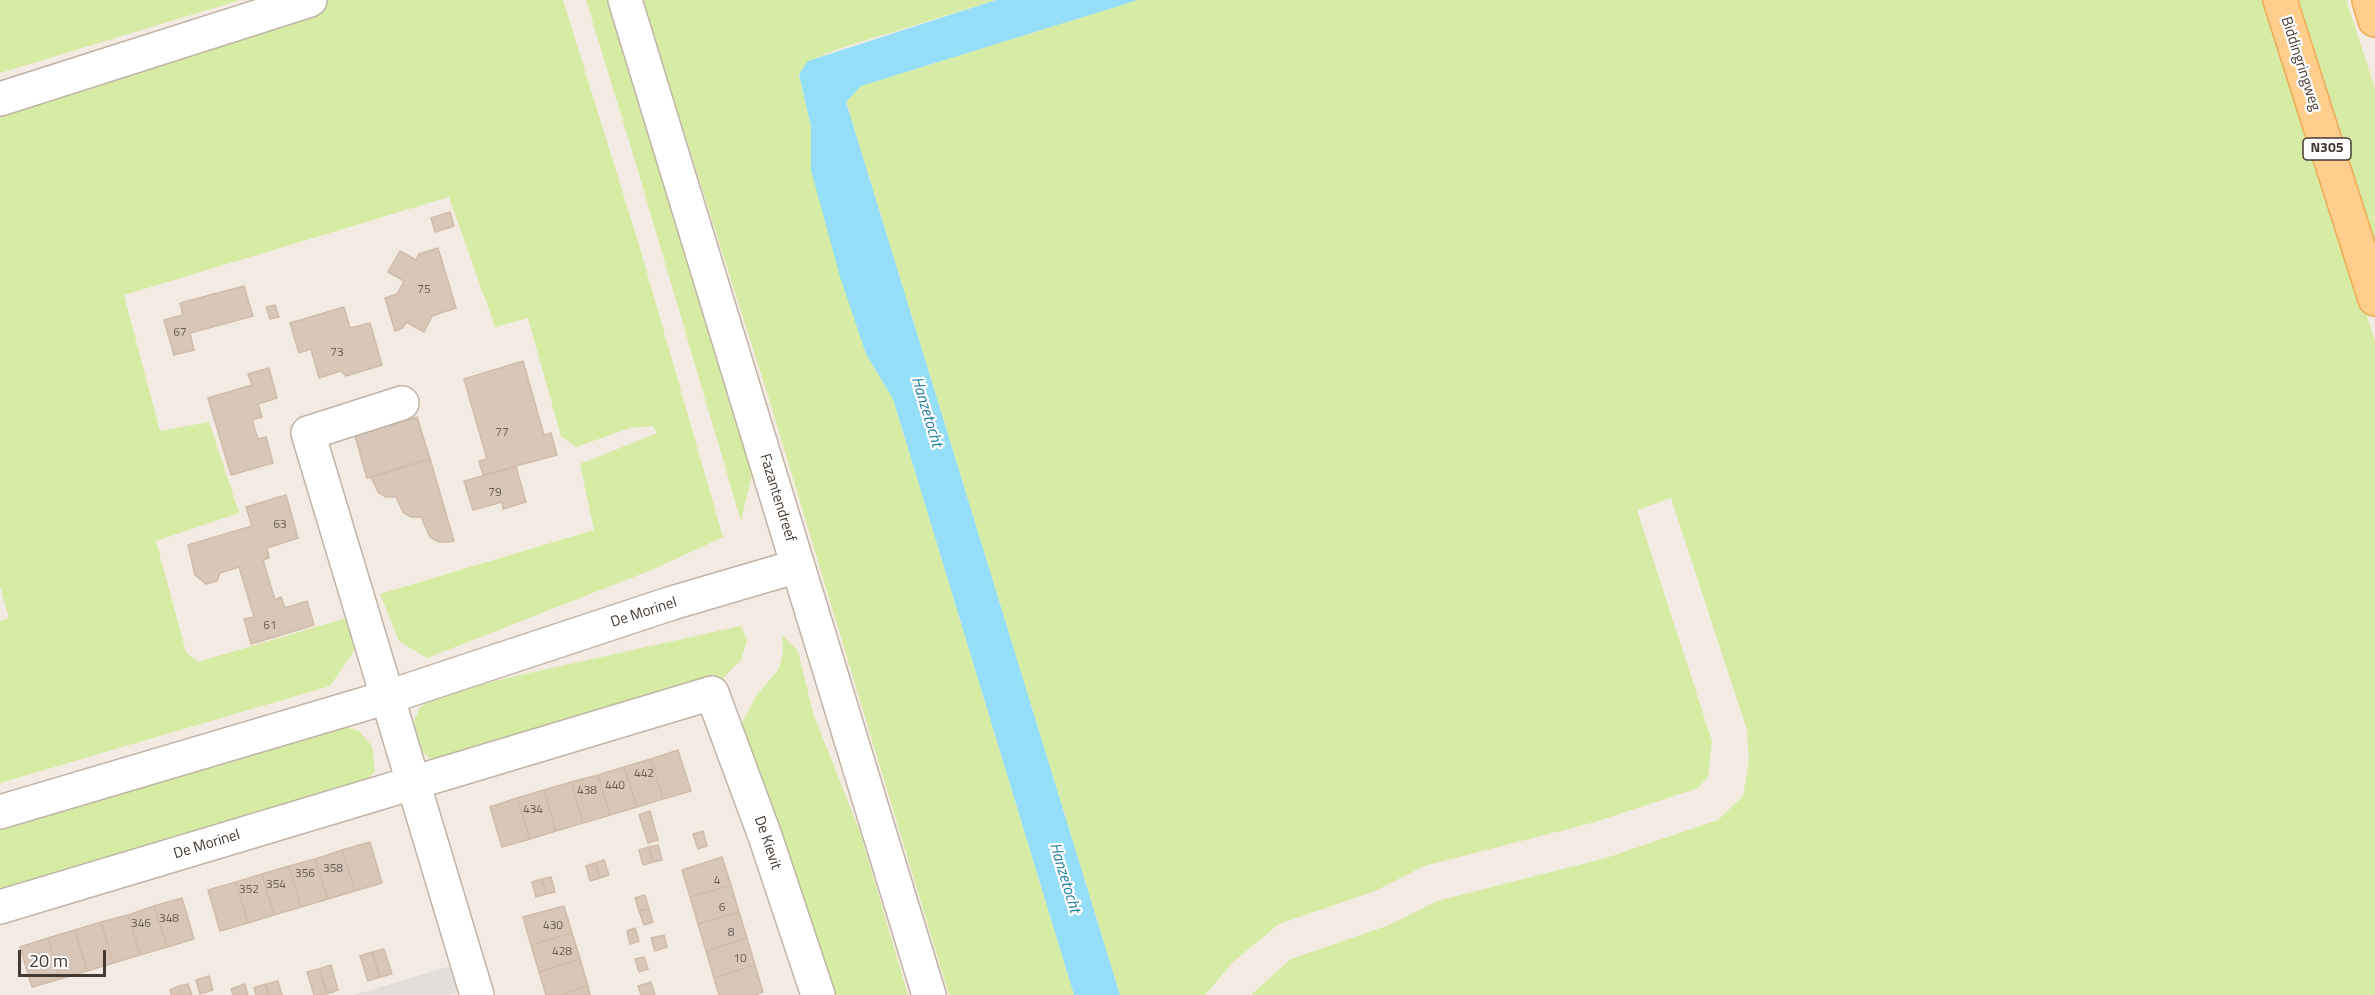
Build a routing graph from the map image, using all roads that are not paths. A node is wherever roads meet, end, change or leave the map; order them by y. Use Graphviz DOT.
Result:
graph roads {
  1 [pos="310,0"];
  2 [pos="625,0"];
  3 [pos="2280,0"];
  4 [pos="2369,0"];
  5 [pos="2375,20"];
  6 [pos="0,99"];
  7 [pos="2375,299"];
  8 [pos="402,402"];
  9 [pos="798,566"];
  10 [pos="712,693"];
  11 [pos="388,697"];
  12 [pos="414,783"];
  13 [pos="0,812"];
  14 [pos="0,907"];
  15 [pos="477,995"];
  16 [pos="818,995"];
  17 [pos="929,995"];
  1 -- 6 [label="street"];
  2 -- 9 [label="street, Fazantendreef"];
  3 -- 7 [label="main road, Biddingringweg / N305"];
  4 -- 5 [label="main road"];
  8 -- 11 [label="street"];
  9 -- 11 [label="street, De Morinel"];
  9 -- 17 [label="street, Fazantendreef"];
  10 -- 12 [label="street, De Morinel"];
  10 -- 16 [label="street, De Kievit"];
  11 -- 12 [label="street"];
  11 -- 13 [label="street, De Morinel"];
  12 -- 14 [label="street, De Morinel"];
  12 -- 15 [label="street"];
}
